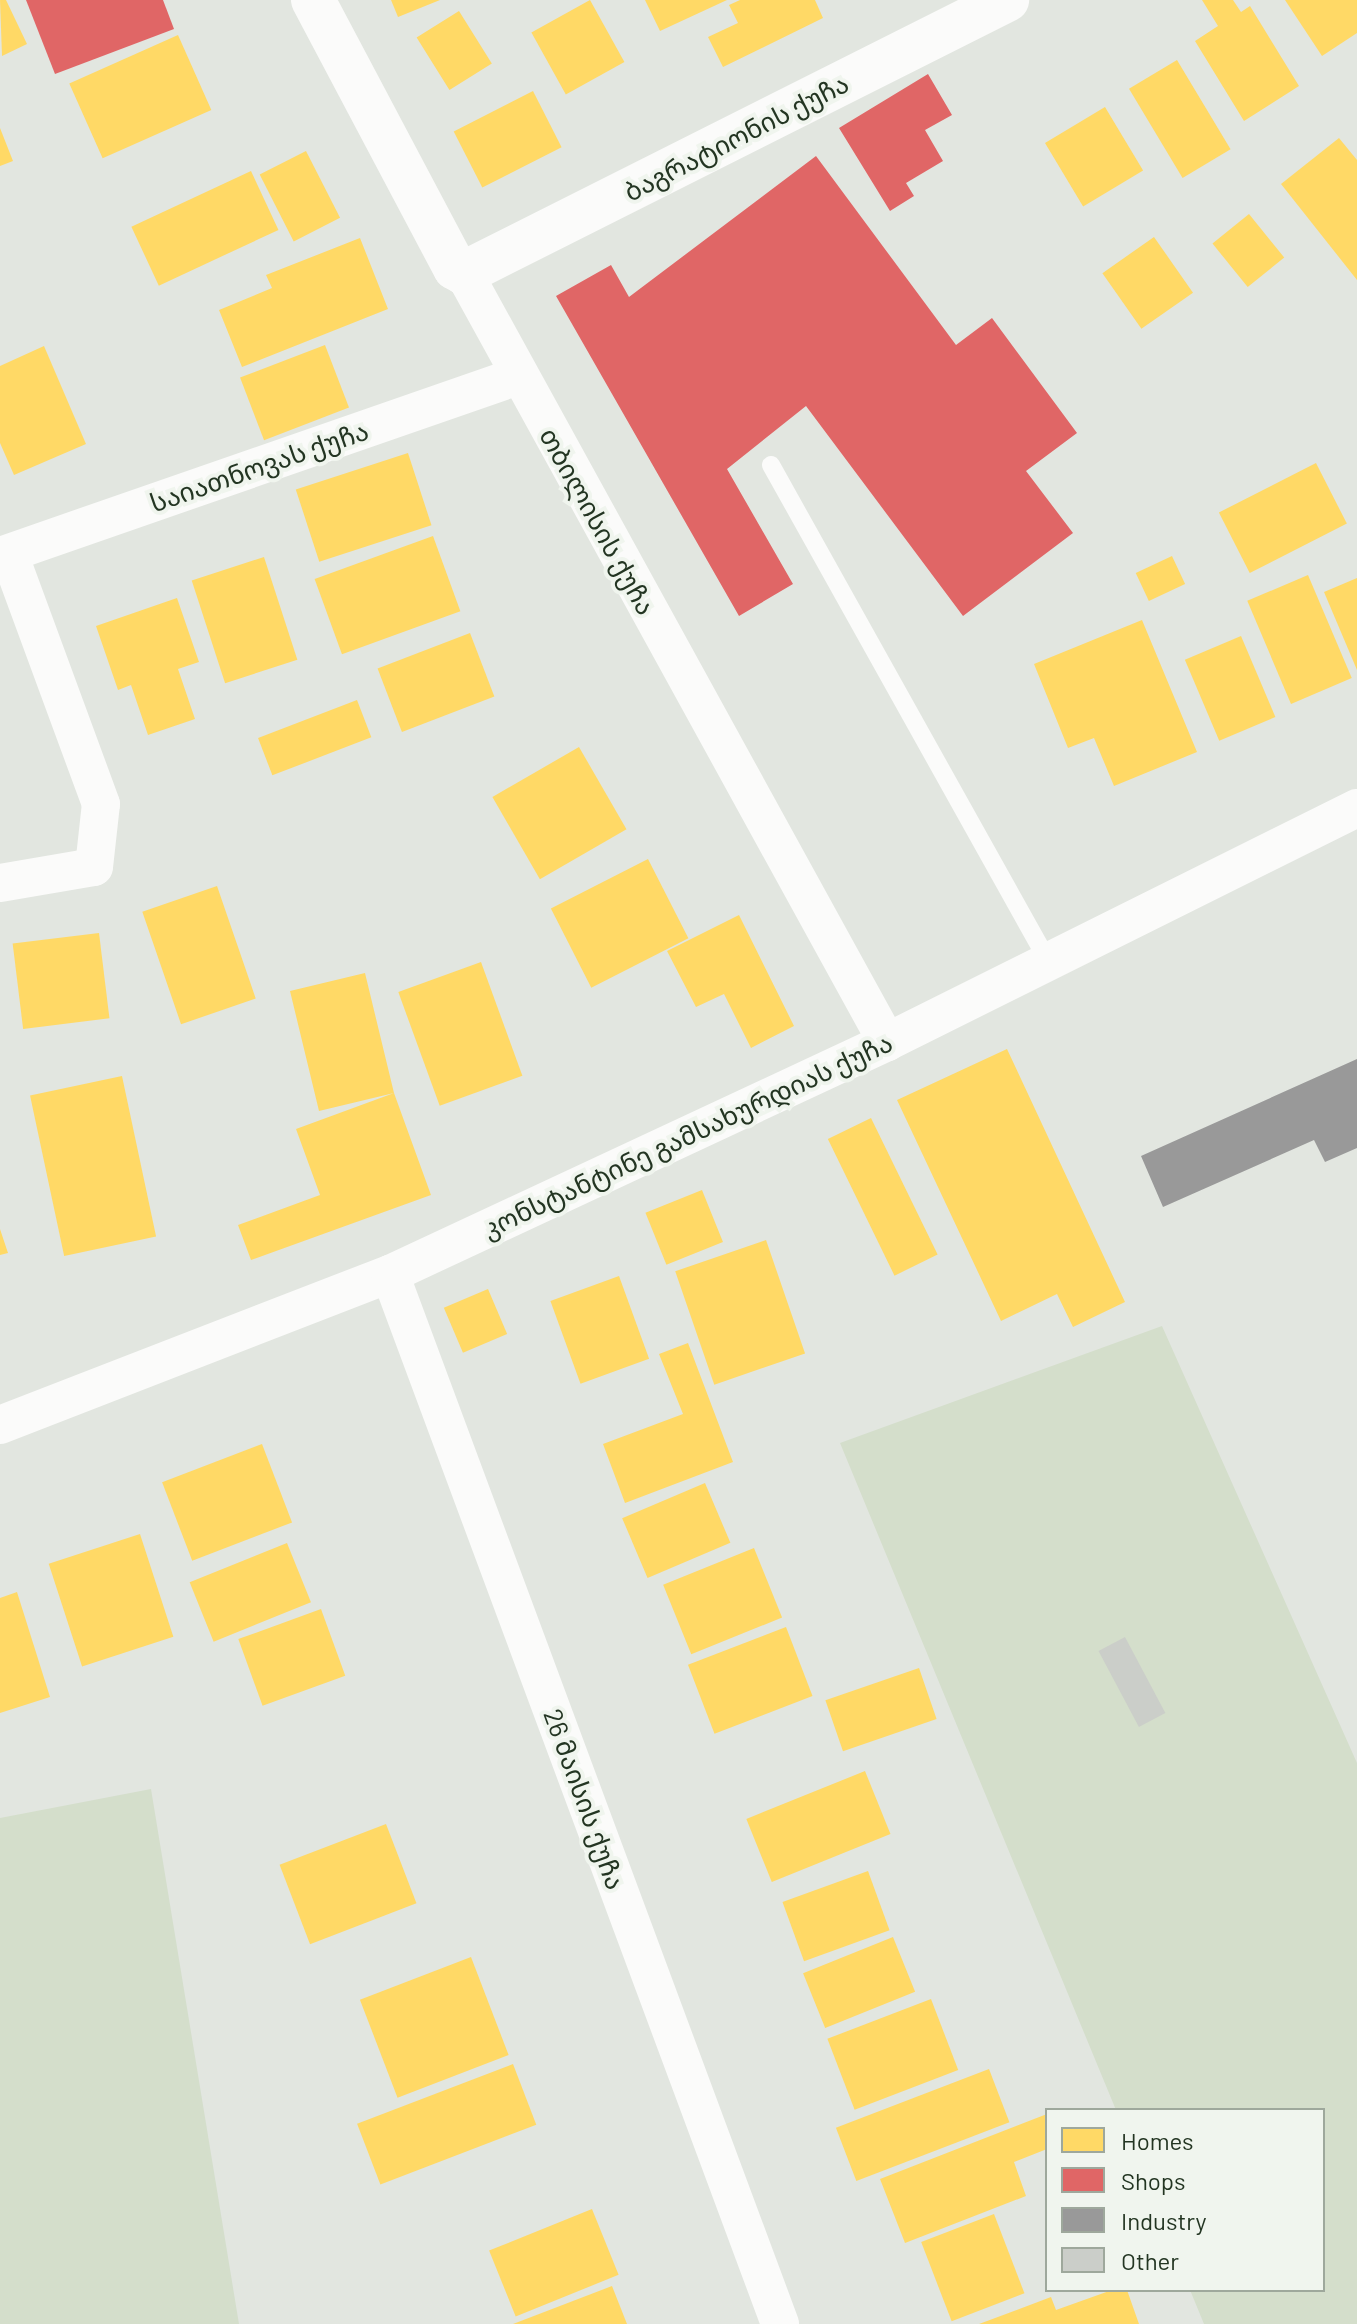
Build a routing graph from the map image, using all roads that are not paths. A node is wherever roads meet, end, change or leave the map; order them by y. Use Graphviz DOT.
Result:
graph roads {
  1 [pos="313,0"];
  2 [pos="1007,0"];
  3 [pos="464,273"];
  4 [pos="518,376"];
  5 [pos="771,465"];
  6 [pos="4,555"];
  7 [pos="1357,808"];
  8 [pos="0,883"];
  9 [pos="1048,961"];
  10 [pos="887,1042"];
  11 [pos="390,1274"];
  12 [pos="0,1425"];
  13 [pos="780,2324"];
  1 -- 3 [label="street, თბილისის ქუჩა"];
  2 -- 3 [label="street, ბაგრატიონის ქუჩა"];
  3 -- 4 [label="street, თბილისის ქუჩა"];
  4 -- 6 [label="street, საიათნოვას ქუჩა"];
  4 -- 10 [label="street, თბილისის ქუჩა"];
  5 -- 9 [label="lane"];
  6 -- 8 [label="street"];
  7 -- 9 [label="street, კონსტანტინე გამსახურდიას ქუჩა"];
  9 -- 10 [label="street, კონსტანტინე გამსახურდიას ქუჩა"];
  10 -- 11 [label="street, კონსტანტინე გამსახურდიას ქუჩა"];
  11 -- 12 [label="street, კონსტანტინე გამსახურდიას ქუჩა"];
  11 -- 13 [label="street, 26 მაისის ქუჩა"];
}
